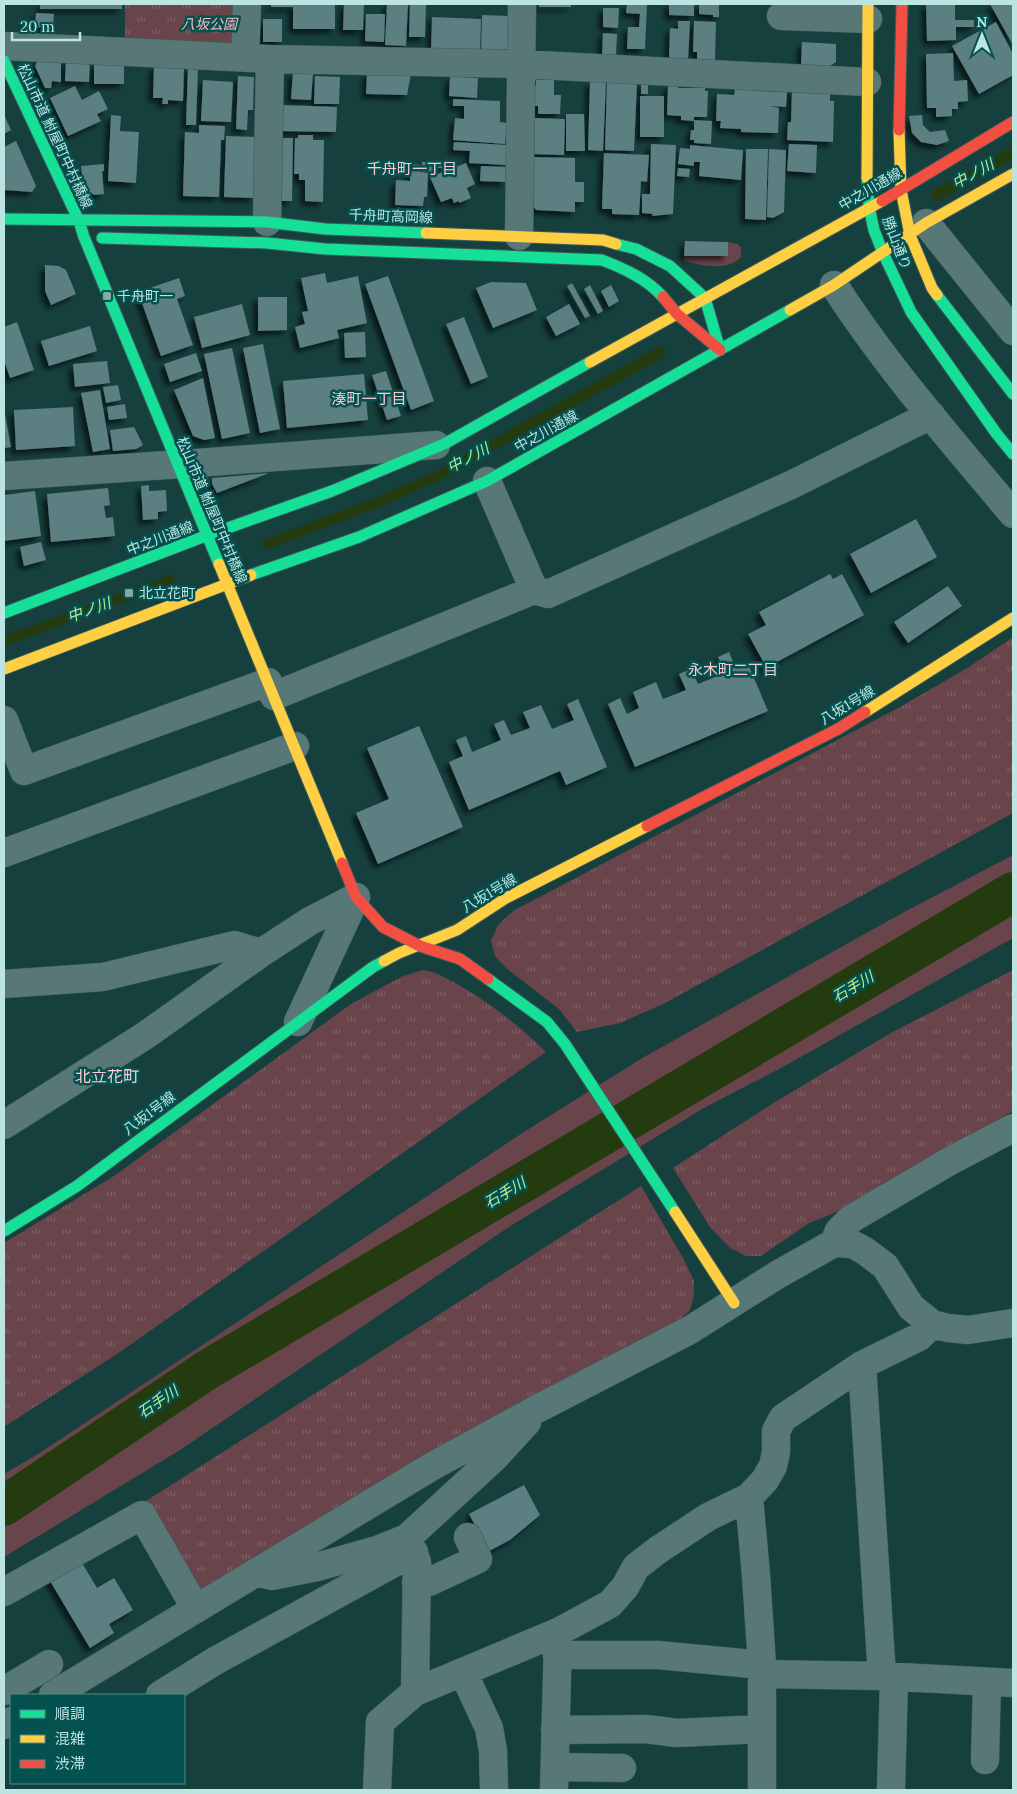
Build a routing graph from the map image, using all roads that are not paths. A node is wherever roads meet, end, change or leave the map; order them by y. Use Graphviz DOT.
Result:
graph roads {
  1 [pos="247,4"];
  2 [pos="522,4"];
  3 [pos="902,4"];
  4 [pos="868,11"];
  5 [pos="781,16"];
  6 [pos="4,46"];
  7 [pos="257,58"];
  8 [pos="4,61"];
  9 [pos="520,64"];
  10 [pos="867,82"];
  11 [pos="1013,122"];
  12 [pos="1013,174"];
  13 [pos="901,190"];
  14 [pos="870,207"];
  15 [pos="4,219"];
  16 [pos="79,221"];
  17 [pos="918,229"];
  18 [pos="267,232"];
  19 [pos="79,237"];
  20 [pos="518,246"];
  21 [pos="883,254"];
  22 [pos="834,285"];
  23 [pos="705,298"];
  24 [pos="676,314"];
  25 [pos="1013,331"];
  26 [pos="720,350"];
  27 [pos="1013,394"];
  28 [pos="931,415"];
  29 [pos="444,444"];
  30 [pos="1013,454"];
  31 [pos="177,465"];
  32 [pos="4,476"];
  33 [pos="487,481"];
  34 [pos="1007,506"];
  35 [pos="1013,535"];
  36 [pos="208,536"];
  37 [pos="227,583"];
  38 [pos="534,590"];
  39 [pos="4,613"];
  40 [pos="1013,618"];
  41 [pos="4,669"];
  42 [pos="271,689"];
  43 [pos="4,720"];
  44 [pos="295,746"];
  45 [pos="4,853"];
  46 [pos="356,897"];
  47 [pos="420,946"];
  48 [pos="261,953"];
  49 [pos="4,984"];
  50 [pos="298,1022"];
  51 [pos="4,1125"];
  52 [pos="1013,1128"];
  53 [pos="4,1231"];
  54 [pos="834,1243"];
  55 [pos="734,1303"];
  56 [pos="1013,1323"];
  57 [pos="932,1324"];
  58 [pos="862,1365"];
  59 [pos="537,1409"];
  60 [pos="749,1497"];
  61 [pos="468,1537"];
  62 [pos="411,1545"];
  63 [pos="257,1572"];
  64 [pos="416,1583"];
  65 [pos="4,1592"];
  66 [pos="196,1609"];
  67 [pos="558,1644"];
  68 [pos="49,1664"];
  69 [pos="762,1669"];
  70 [pos="463,1672"];
  71 [pos="888,1677"];
  72 [pos="1000,1682"];
  73 [pos="4,1691"];
  74 [pos="415,1692"];
  75 [pos="55,1694"];
  76 [pos="162,1694"];
  77 [pos="762,1729"];
  78 [pos="556,1730"];
  79 [pos="985,1760"];
  80 [pos="622,1768"];
  81 [pos="555,1779"];
  82 [pos="377,1790"];
  83 [pos="494,1790"];
  84 [pos="762,1790"];
  85 [pos="892,1790"];
  1 -- 7 [label="street"];
  2 -- 9 [label="street"];
  3 -- 13 [label="main road, 勝山通り"];
  4 -- 5 [label="street"];
  4 -- 10 [label="main road, 勝山通り"];
  6 -- 7 [label="street"];
  7 -- 9 [label="street"];
  7 -- 18 [label="street"];
  8 -- 16 [label="main road, 松山市道 鮒屋町中村橋線"];
  9 -- 10 [label="street"];
  9 -- 20 [label="street"];
  10 -- 14 [label="main road, 勝山通り"];
  11 -- 13 [label="main road, 中之川通線"];
  12 -- 17 [label="main road, 中之川通線"];
  13 -- 14 [label="main road, 中之川通線"];
  13 -- 17 [label="main road, 勝山通り"];
  14 -- 21 [label="main road, 勝山通り"];
  14 -- 23 [label="main road, 中之川通線"];
  15 -- 16 [label="main road, 千舟町高岡線"];
  16 -- 18 [label="main road, 千舟町高岡線"];
  16 -- 19 [label="main road, 松山市道 鮒屋町中村橋線"];
  17 -- 21 [label="main road, 中之川通線"];
  17 -- 25 [label="street"];
  17 -- 27 [label="main road, 勝山通り"];
  18 -- 19 [label="main road, 千舟町高岡線"];
  18 -- 20 [label="main road, 千舟町高岡線"];
  18 -- 20 [label="main road, 千舟町高岡線"];
  19 -- 31 [label="main road, 松山市道 鮒屋町中村橋線"];
  20 -- 23 [label="main road, 千舟町高岡線"];
  20 -- 24 [label="main road, 千舟町高岡線"];
  21 -- 22 [label="main road, 中之川通線"];
  21 -- 30 [label="main road, 勝山通り"];
  22 -- 26 [label="main road, 中之川通線"];
  22 -- 28 [label="street"];
  23 -- 24 [label="main road, 中之川通線"];
  23 -- 26 [label="main road"];
  24 -- 26 [label="main road, 千舟町高岡線"];
  24 -- 29 [label="main road, 中之川通線"];
  26 -- 33 [label="main road, 中之川通線"];
  28 -- 34 [label="street"];
  28 -- 38 [label="street"];
  29 -- 31 [label="street"];
  29 -- 36 [label="main road, 中之川通線"];
  31 -- 32 [label="street"];
  31 -- 36 [label="main road, 松山市道 鮒屋町中村橋線"];
  33 -- 37 [label="main road, 中之川通線"];
  33 -- 38 [label="street"];
  34 -- 35 [label="street"];
  36 -- 37 [label="main road, 松山市道 鮒屋町中村橋線"];
  36 -- 39 [label="main road, 中之川通線"];
  37 -- 41 [label="main road, 中之川通線"];
  37 -- 42 [label="main road, 松山市道 鮒屋町中村橋線"];
  38 -- 42 [label="street"];
  40 -- 47 [label="main road, 八坂1号線"];
  42 -- 43 [label="street"];
  42 -- 44 [label="main road, 松山市道 鮒屋町中村橋線"];
  44 -- 45 [label="street"];
  44 -- 46 [label="main road, 松山市道 鮒屋町中村橋線"];
  46 -- 47 [label="main road, 松山市道 鮒屋町中村橋線"];
  46 -- 48 [label="street"];
  46 -- 50 [label="street"];
  47 -- 50 [label="main road, 八坂1号線"];
  47 -- 55 [label="main road, 松山市道 鮒屋町中村橋線"];
  48 -- 49 [label="street"];
  48 -- 51 [label="street"];
  50 -- 53 [label="main road, 八坂1号線"];
  52 -- 54 [label="street"];
  54 -- 55 [label="street"];
  54 -- 57 [label="street"];
  55 -- 59 [label="street"];
  56 -- 57 [label="street"];
  57 -- 58 [label="street"];
  58 -- 60 [label="street"];
  58 -- 71 [label="street"];
  59 -- 62 [label="street"];
  59 -- 63 [label="street"];
  60 -- 67 [label="street"];
  60 -- 69 [label="street"];
  61 -- 64 [label="street"];
  62 -- 63 [label="street"];
  62 -- 64 [label="street"];
  62 -- 76 [label="street"];
  63 -- 66 [label="street"];
  64 -- 74 [label="street"];
  65 -- 66 [label="street"];
  66 -- 75 [label="street"];
  67 -- 69 [label="street"];
  67 -- 70 [label="street"];
  67 -- 78 [label="street"];
  68 -- 73 [label="street"];
  69 -- 71 [label="street"];
  69 -- 77 [label="street"];
  70 -- 74 [label="street"];
  70 -- 83 [label="street"];
  71 -- 72 [label="street"];
  71 -- 85 [label="street"];
  72 -- 79 [label="street"];
  74 -- 82 [label="street"];
  77 -- 78 [label="street"];
  77 -- 84 [label="street"];
  78 -- 81 [label="street"];
  80 -- 81 [label="street"];
}
